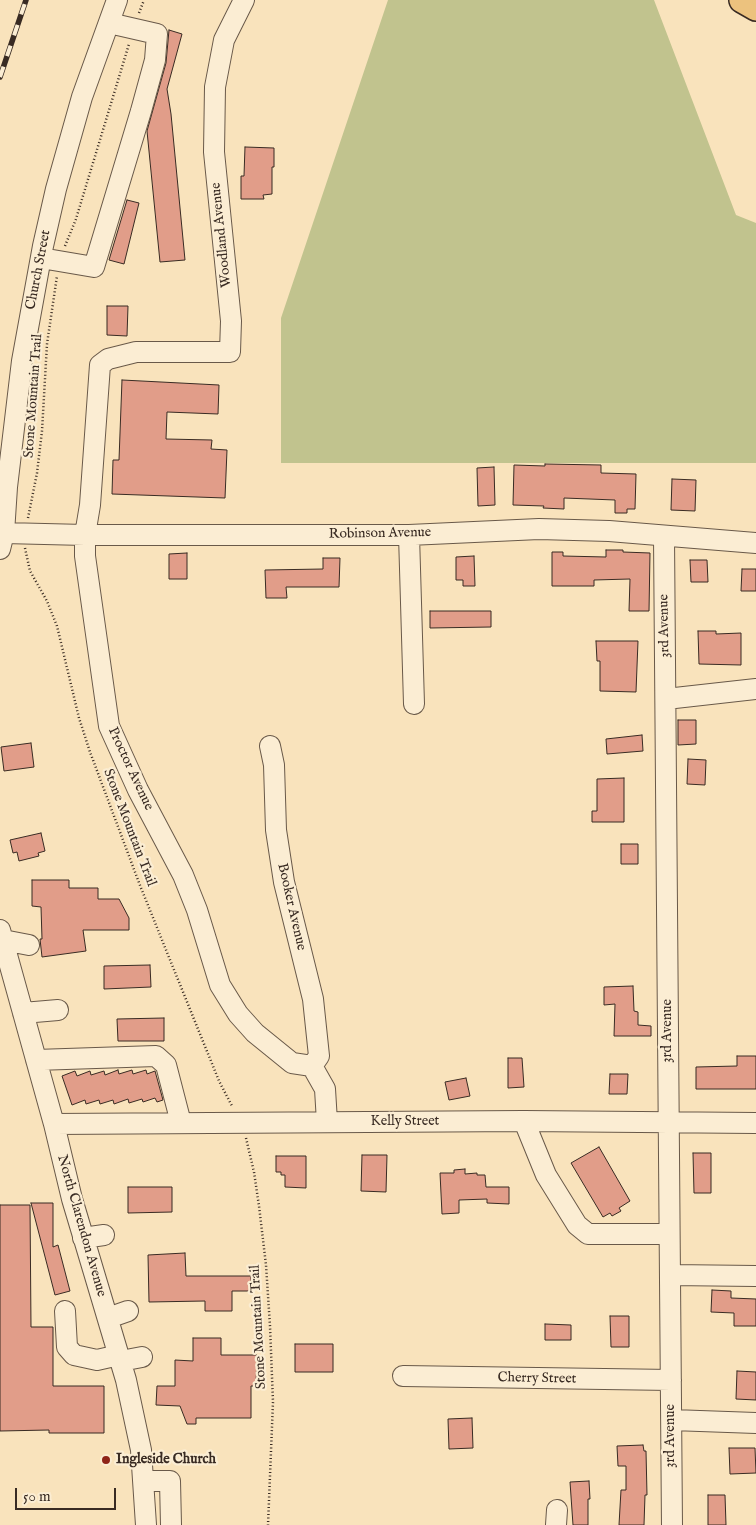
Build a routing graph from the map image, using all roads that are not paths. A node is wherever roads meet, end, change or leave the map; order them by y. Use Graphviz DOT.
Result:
graph roads {
  1 [pos="117,0"];
  2 [pos="244,0"];
  3 [pos="742,0"];
  4 [pos="756,8"];
  5 [pos="109,23"];
  6 [pos="50,263"];
  7 [pos="108,359"];
  8 [pos="85,535"];
  9 [pos="409,535"];
  10 [pos="664,537"];
  11 [pos="2,541"];
  12 [pos="756,543"];
  13 [pos="756,689"];
  14 [pos="666,699"];
  15 [pos="414,704"];
  16 [pos="270,746"];
  17 [pos="2,935"];
  18 [pos="30,945"];
  19 [pos="58,1010"];
  20 [pos="23,1013"];
  21 [pos="36,1060"];
  22 [pos="312,1066"];
  23 [pos="524,1121"];
  24 [pos="668,1121"];
  25 [pos="327,1122"];
  26 [pos="181,1123"];
  27 [pos="756,1123"];
  28 [pos="54,1124"];
  29 [pos="669,1234"];
  30 [pos="104,1235"];
  31 [pos="83,1238"];
  32 [pos="670,1275"];
  33 [pos="756,1276"];
  34 [pos="66,1311"];
  35 [pos="128,1311"];
  36 [pos="108,1318"];
  37 [pos="142,1357"];
  38 [pos="120,1358"];
  39 [pos="403,1376"];
  40 [pos="671,1380"];
  41 [pos="672,1420"];
  42 [pos="756,1423"];
  43 [pos="144,1481"];
  44 [pos="146,1525"];
  45 [pos="171,1525"];
  46 [pos="672,1525"];
  1 -- 5 [label="street, Church Street"];
  2 -- 7 [label="street, Woodland Avenue"];
  3 -- 4 [label="main road"];
  5 -- 6 [label="street, Church Street"];
  5 -- 6 [label="street"];
  6 -- 11 [label="street, Church Street"];
  7 -- 8 [label="street, Proctor Avenue"];
  8 -- 9 [label="street, Robinson Avenue"];
  8 -- 11 [label="street, Robinson Avenue"];
  8 -- 22 [label="street, Proctor Avenue"];
  9 -- 10 [label="street, Robinson Avenue"];
  9 -- 15 [label="street"];
  10 -- 12 [label="street, Robinson Avenue"];
  10 -- 14 [label="street, 3rd Avenue"];
  13 -- 14 [label="street"];
  14 -- 24 [label="street, 3rd Avenue"];
  16 -- 22 [label="street, Booker Avenue"];
  17 -- 18 [label="street"];
  17 -- 20 [label="street, North Clarendon Avenue"];
  19 -- 20 [label="street"];
  20 -- 21 [label="street, North Clarendon Avenue"];
  21 -- 26 [label="street"];
  21 -- 28 [label="street, North Clarendon Avenue"];
  22 -- 25 [label="street"];
  23 -- 24 [label="street, Kelly Street"];
  23 -- 25 [label="street, Kelly Street"];
  23 -- 29 [label="street"];
  24 -- 27 [label="street, Kelly Street"];
  24 -- 29 [label="street, 3rd Avenue"];
  25 -- 26 [label="street, Kelly Street"];
  26 -- 28 [label="street, Kelly Street"];
  28 -- 31 [label="street, North Clarendon Avenue"];
  29 -- 32 [label="street, 3rd Avenue"];
  30 -- 31 [label="street"];
  31 -- 36 [label="street, North Clarendon Avenue"];
  32 -- 33 [label="street"];
  32 -- 40 [label="street, 3rd Avenue"];
  34 -- 38 [label="street"];
  35 -- 36 [label="street"];
  36 -- 38 [label="street, North Clarendon Avenue"];
  37 -- 38 [label="street"];
  38 -- 43 [label="street, North Clarendon Avenue"];
  39 -- 40 [label="street, Cherry Street"];
  40 -- 41 [label="street, 3rd Avenue"];
  41 -- 42 [label="street"];
  41 -- 46 [label="street, 3rd Avenue"];
  43 -- 44 [label="street, North Clarendon Avenue"];
  43 -- 45 [label="street"];
}
